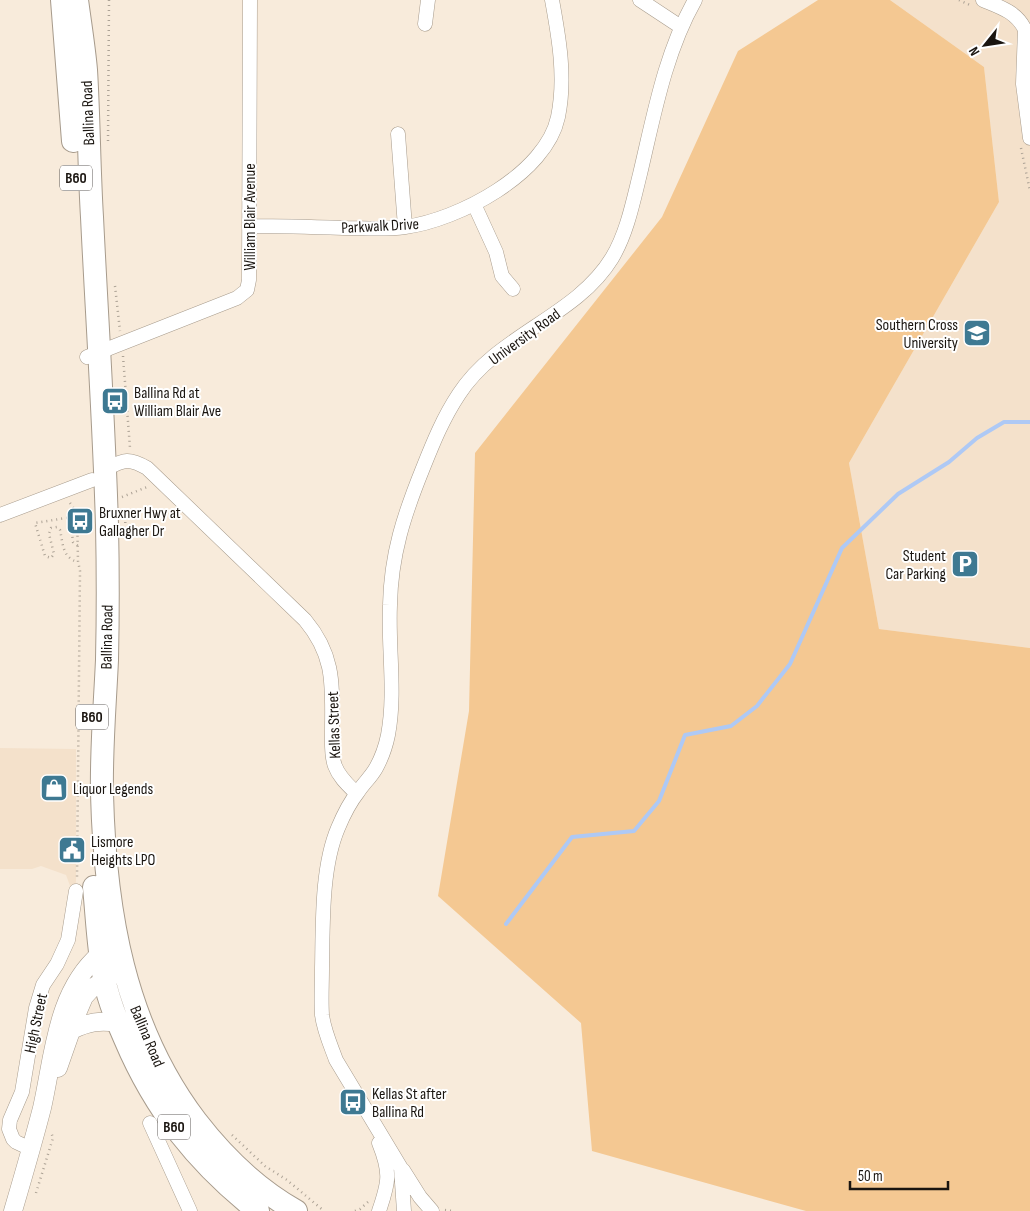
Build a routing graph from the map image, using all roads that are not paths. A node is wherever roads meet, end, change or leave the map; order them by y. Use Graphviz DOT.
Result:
graph roads {
  1 [pos="62,0"];
  2 [pos="77,0"];
  3 [pos="250,0"];
  4 [pos="428,0"];
  5 [pos="552,0"];
  6 [pos="640,0"];
  7 [pos="695,0"];
  8 [pos="979,4"];
  9 [pos="424,24"];
  10 [pos="681,27"];
  11 [pos="398,134"];
  12 [pos="1030,138"];
  13 [pos="474,204"];
  14 [pos="249,226"];
  15 [pos="405,227"];
  16 [pos="513,289"];
  17 [pos="94,354"];
  18 [pos="99,474"];
  19 [pos="0,515"];
  20 [pos="356,793"];
  21 [pos="76,891"];
  22 [pos="115,932"];
  23 [pos="100,954"];
  24 [pos="104,980"];
  25 [pos="118,1023"];
  26 [pos="72,1030"];
  27 [pos="42,1106"];
  28 [pos="365,1108"];
  29 [pos="150,1123"];
  30 [pos="30,1149"];
  31 [pos="401,1168"];
  32 [pos="13,1211"];
  33 [pos="190,1211"];
  34 [pos="258,1211"];
  35 [pos="296,1211"];
  36 [pos="379,1211"];
  37 [pos="404,1211"];
  38 [pos="432,1211"];
  1 -- 17 [label="main road, Ballina Road / B60"];
  2 -- 17 [label="main road, Ballina Road / B60"];
  3 -- 14 [label="street, William Blair Avenue"];
  4 -- 9 [label="street"];
  5 -- 13 [label="street, Parkwalk Drive"];
  6 -- 10 [label="street"];
  7 -- 10 [label="street, University Road"];
  8 -- 12 [label="street"];
  10 -- 20 [label="street, University Road"];
  11 -- 15 [label="street"];
  13 -- 15 [label="street, Parkwalk Drive"];
  13 -- 16 [label="street"];
  14 -- 15 [label="street, Parkwalk Drive"];
  14 -- 17 [label="street, William Blair Avenue"];
  17 -- 18 [label="main road, Ballina Road / B60"];
  18 -- 19 [label="street"];
  18 -- 20 [label="street, Kellas Street"];
  18 -- 22 [label="main road, Ballina Road / B60"];
  18 -- 23 [label="main road, Ballina Road / B60"];
  20 -- 28 [label="street"];
  21 -- 30 [label="street, High Street"];
  22 -- 24 [label="street"];
  22 -- 35 [label="main road, Ballina Road / B60"];
  23 -- 24 [label="main road, Ballina Road / B60"];
  23 -- 27 [label="street"];
  24 -- 25 [label="main road, Ballina Road / B60"];
  24 -- 26 [label="street"];
  25 -- 26 [label="street"];
  25 -- 34 [label="main road, Ballina Road / B60"];
  26 -- 27 [label="street"];
  27 -- 30 [label="street"];
  28 -- 31 [label="street"];
  28 -- 36 [label="street"];
  29 -- 33 [label="street"];
  30 -- 32 [label="street"];
  31 -- 37 [label="street"];
  31 -- 38 [label="street"];
}
